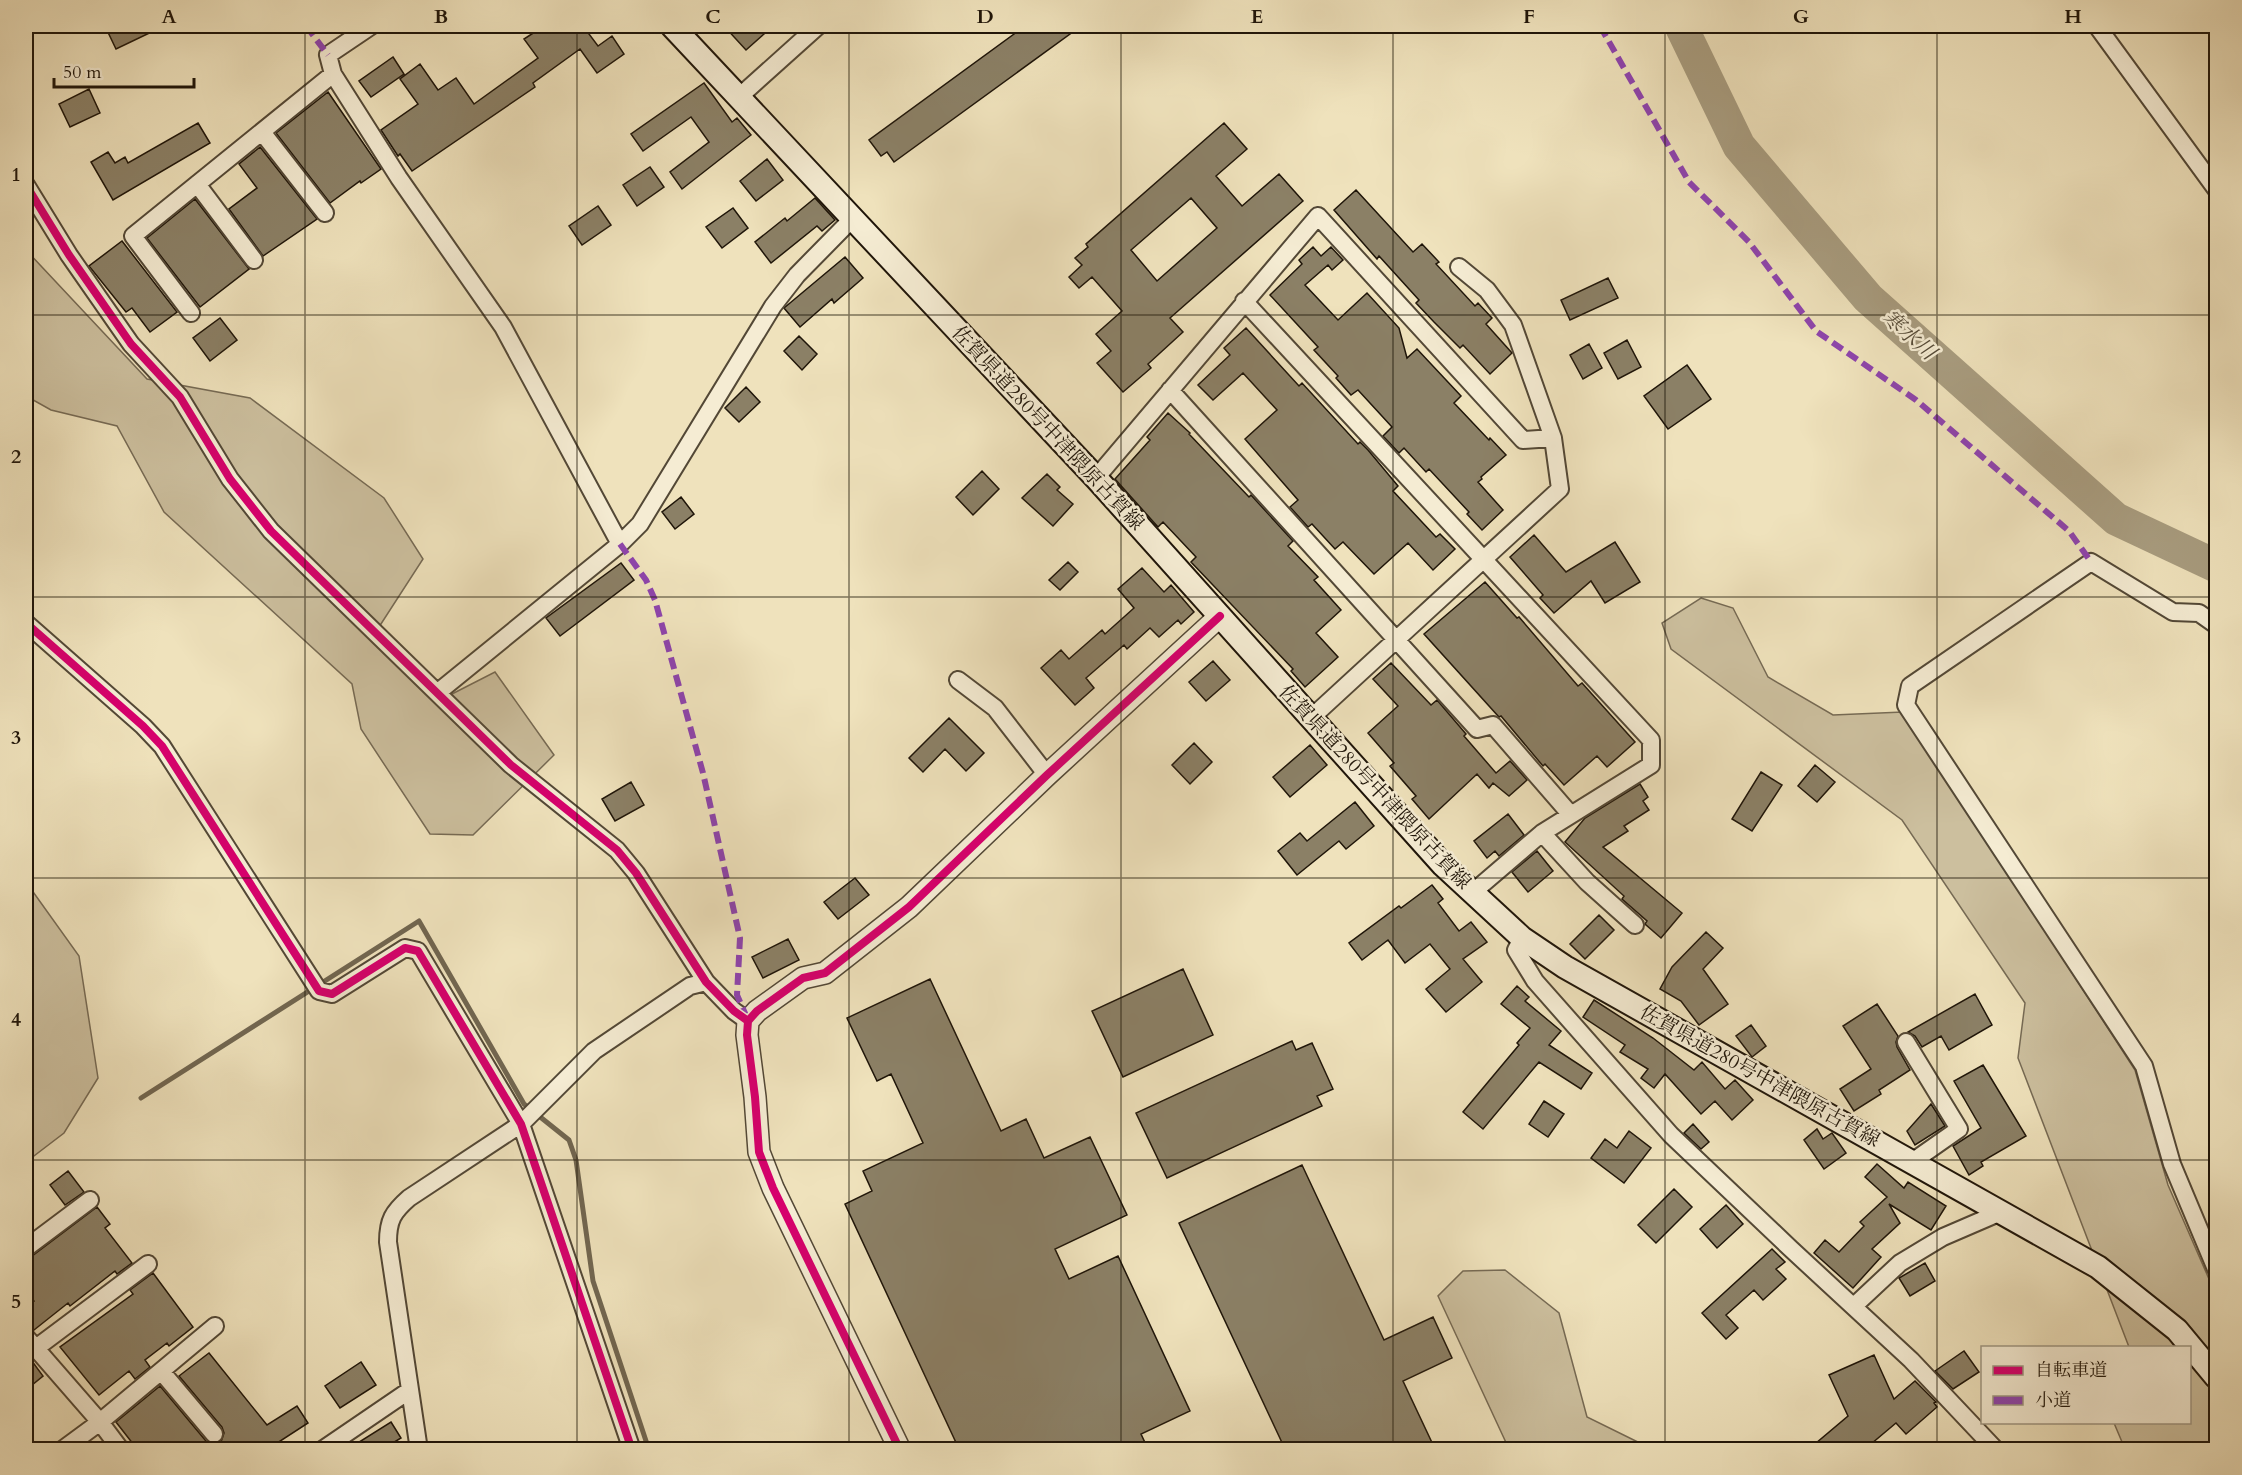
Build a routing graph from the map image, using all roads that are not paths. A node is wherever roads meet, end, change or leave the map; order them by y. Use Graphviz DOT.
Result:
graph roads {
  1 [pos="371,26"];
  2 [pos="672,26"];
  3 [pos="818,26"];
  4 [pos="2097,26"];
  5 [pos="333,74"];
  6 [pos="739,97"];
  7 [pos="262,132"];
  8 [pos="26,184"];
  9 [pos="197,184"];
  10 [pos="2217,189"];
  11 [pos="325,213"];
  12 [pos="853,218"];
  13 [pos="254,260"];
  14 [pos="1460,267"];
  15 [pos="1244,301"];
  16 [pos="191,313"];
  17 [pos="1170,390"];
  18 [pos="1553,438"];
  19 [pos="1096,478"];
  20 [pos="620,544"];
  21 [pos="1483,559"];
  22 [pos="1220,616"];
  23 [pos="26,623"];
  24 [pos="2217,625"];
  25 [pos="1396,639"];
  26 [pos="958,680"];
  27 [pos="437,693"];
  28 [pos="1311,717"];
  29 [pos="1047,775"];
  30 [pos="1571,815"];
  31 [pos="1542,833"];
  32 [pos="1472,892"];
  33 [pos="1635,925"];
  34 [pos="1522,938"];
  35 [pos="706,982"];
  36 [pos="748,1021"];
  37 [pos="1906,1042"];
  38 [pos="521,1124"];
  39 [pos="1912,1162"];
  40 [pos="90,1200"];
  41 [pos="2001,1212"];
  42 [pos="26,1248"];
  43 [pos="148,1264"];
  44 [pos="2217,1269"];
  45 [pos="1854,1306"];
  46 [pos="215,1326"];
  47 [pos="31,1343"];
  48 [pos="2191,1346"];
  49 [pos="2191,1346"];
  50 [pos="161,1371"];
  51 [pos="2217,1377"];
  52 [pos="410,1390"];
  53 [pos="100,1422"];
  54 [pos="214,1434"];
  55 [pos="62,1449"];
  56 [pos="121,1449"];
  57 [pos="322,1449"];
  58 [pos="419,1449"];
  59 [pos="632,1449"];
  60 [pos="900,1449"];
  61 [pos="1996,1449"];
  1 -- 5 [label="street"];
  2 -- 6 [label="main road, 佐賀県道280号中津隈原古賀線"];
  3 -- 6 [label="street"];
  4 -- 10 [label="street"];
  5 -- 7 [label="street"];
  5 -- 20 [label="street"];
  6 -- 12 [label="main road, 佐賀県道280号中津隈原古賀線"];
  7 -- 9 [label="street"];
  7 -- 11 [label="street"];
  8 -- 27 [label="street"];
  9 -- 13 [label="street"];
  9 -- 16 [label="street"];
  12 -- 19 [label="main road, 佐賀県道280号中津隈原古賀線"];
  12 -- 20 [label="street"];
  14 -- 18 [label="street"];
  15 -- 17 [label="street"];
  15 -- 18 [label="street"];
  15 -- 21 [label="street"];
  17 -- 19 [label="street"];
  17 -- 25 [label="street"];
  18 -- 21 [label="street"];
  19 -- 22 [label="main road, 佐賀県道280号中津隈原古賀線"];
  20 -- 27 [label="street"];
  21 -- 25 [label="street"];
  21 -- 30 [label="street"];
  22 -- 28 [label="main road, 佐賀県道280号中津隈原古賀線"];
  22 -- 29 [label="street"];
  23 -- 38 [label="street"];
  24 -- 44 [label="street"];
  25 -- 28 [label="street"];
  25 -- 30 [label="street"];
  26 -- 29 [label="street"];
  27 -- 35 [label="street"];
  28 -- 32 [label="main road, 佐賀県道280号中津隈原古賀線"];
  29 -- 36 [label="street"];
  30 -- 31 [label="street"];
  31 -- 32 [label="street"];
  31 -- 33 [label="street"];
  32 -- 34 [label="main road, 佐賀県道280号中津隈原古賀線"];
  34 -- 39 [label="main road, 佐賀県道280号中津隈原古賀線"];
  34 -- 45 [label="street"];
  35 -- 36 [label="street"];
  35 -- 38 [label="street"];
  36 -- 60 [label="street"];
  37 -- 39 [label="street"];
  38 -- 52 [label="street"];
  38 -- 59 [label="street"];
  39 -- 41 [label="main road, 佐賀県道280号中津隈原古賀線"];
  40 -- 42 [label="street"];
  41 -- 45 [label="street"];
  41 -- 49 [label="main road, 佐賀県道280号中津隈原古賀線"];
  43 -- 47 [label="street"];
  45 -- 61 [label="street"];
  46 -- 50 [label="street"];
  47 -- 53 [label="street"];
  48 -- 51 [label="main road, 佐賀県道280号中津隈原古賀線"];
  50 -- 53 [label="street"];
  50 -- 54 [label="street"];
  52 -- 57 [label="street"];
  52 -- 58 [label="street"];
  53 -- 55 [label="street"];
  53 -- 56 [label="street"];
}
